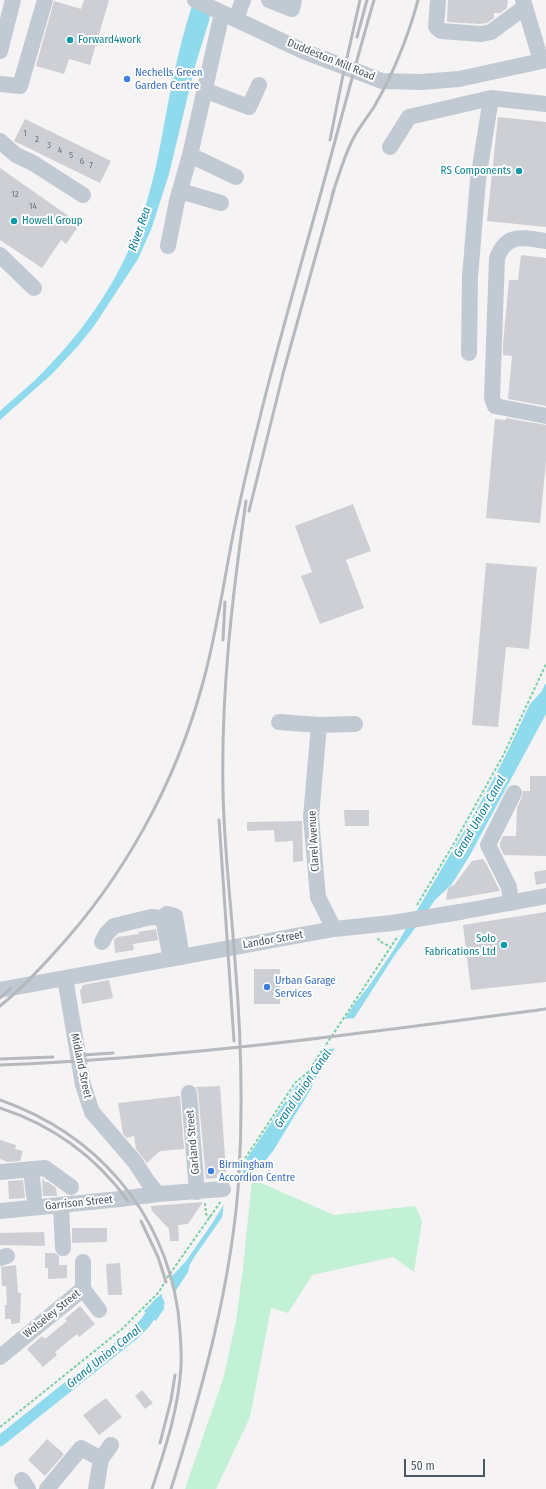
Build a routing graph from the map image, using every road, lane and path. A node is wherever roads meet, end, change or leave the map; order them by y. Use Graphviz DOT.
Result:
graph roads {
  1 [pos="13,0"];
  2 [pos="45,0"];
  3 [pos="195,0"];
  4 [pos="243,0"];
  5 [pos="269,0"];
  6 [pos="294,0"];
  7 [pos="438,0"];
  8 [pos="524,4"];
  9 [pos="225,14"];
  10 [pos="0,51"];
  11 [pos="543,61"];
  12 [pos="0,84"];
  13 [pos="259,85"];
  14 [pos="204,90"];
  15 [pos="491,98"];
  16 [pos="546,104"];
  17 [pos="0,141"];
  18 [pos="390,147"];
  19 [pos="190,155"];
  20 [pos="236,177"];
  21 [pos="180,191"];
  22 [pos="83,195"];
  23 [pos="221,203"];
  24 [pos="546,241"];
  25 [pos="168,246"];
  26 [pos="0,255"];
  27 [pos="34,288"];
  28 [pos="469,353"];
  29 [pos="546,416"];
  30 [pos="546,664"];
  31 [pos="279,722"];
  32 [pos="355,724"];
  33 [pos="319,725"];
  34 [pos="514,793"];
  35 [pos="546,896"];
  36 [pos="511,903"];
  37 [pos="415,909"];
  38 [pos="334,929"];
  39 [pos="396,929"];
  40 [pos="102,942"];
  41 [pos="176,958"];
  42 [pos="65,978"];
  43 [pos="0,990"];
  44 [pos="189,1093"];
  45 [pos="32,1169"];
  46 [pos="0,1172"];
  47 [pos="71,1187"];
  48 [pos="153,1188"];
  49 [pos="200,1191"];
  50 [pos="225,1191"];
  51 [pos="34,1196"];
  52 [pos="61,1205"];
  53 [pos="0,1212"];
  54 [pos="210,1218"];
  55 [pos="63,1248"];
  56 [pos="83,1262"];
  57 [pos="83,1289"];
  58 [pos="99,1310"];
  59 [pos="2,1351"];
  60 [pos="0,1427"];
  61 [pos="111,1444"];
  62 [pos="101,1459"];
  63 [pos="47,1489"];
  64 [pos="96,1489"];
  1 -- 10 [label="street"];
  2 -- 12 [label="street"];
  3 -- 9 [label="street, Duddeston Mill Road"];
  4 -- 9 [label="street"];
  5 -- 6 [label="street"];
  7 -- 8 [label="street"];
  8 -- 11 [label="street"];
  9 -- 11 [label="street, Duddeston Mill Road"];
  9 -- 14 [label="street"];
  13 -- 14 [label="street"];
  14 -- 19 [label="street"];
  15 -- 16 [label="street"];
  15 -- 18 [label="street"];
  15 -- 28 [label="street"];
  17 -- 22 [label="street"];
  19 -- 20 [label="street"];
  19 -- 21 [label="street"];
  21 -- 23 [label="street"];
  21 -- 25 [label="street"];
  24 -- 29 [label="street"];
  26 -- 27 [label="street"];
  30 -- 37 [label="path"];
  31 -- 33 [label="street"];
  32 -- 33 [label="street"];
  33 -- 38 [label="street, Clarel Avenue"];
  34 -- 36 [label="street"];
  35 -- 36 [label="street, Landor Street"];
  36 -- 39 [label="street, Landor Street, bridge"];
  38 -- 39 [label="street, Landor Street"];
  38 -- 41 [label="street, Landor Street"];
  39 -- 50 [label="path"];
  40 -- 41 [label="street"];
  41 -- 42 [label="street, Landor Street"];
  42 -- 43 [label="street, Landor Street"];
  42 -- 48 [label="street, Midland Street"];
  44 -- 49 [label="street, Garland Street"];
  45 -- 46 [label="street"];
  45 -- 47 [label="street"];
  45 -- 51 [label="street"];
  48 -- 49 [label="street, Garrison Street"];
  48 -- 52 [label="street, Garrison Street"];
  49 -- 50 [label="street, Garrison Street"];
  49 -- 54 [label="path"];
  50 -- 54 [label="path"];
  52 -- 53 [label="street, Garrison Street"];
  52 -- 55 [label="street"];
  54 -- 60 [label="path"];
  56 -- 57 [label="street, Wolseley Street"];
  57 -- 58 [label="street"];
  57 -- 59 [label="street, Wolseley Street"];
  61 -- 62 [label="street"];
  62 -- 63 [label="street"];
  62 -- 64 [label="street"];
}
